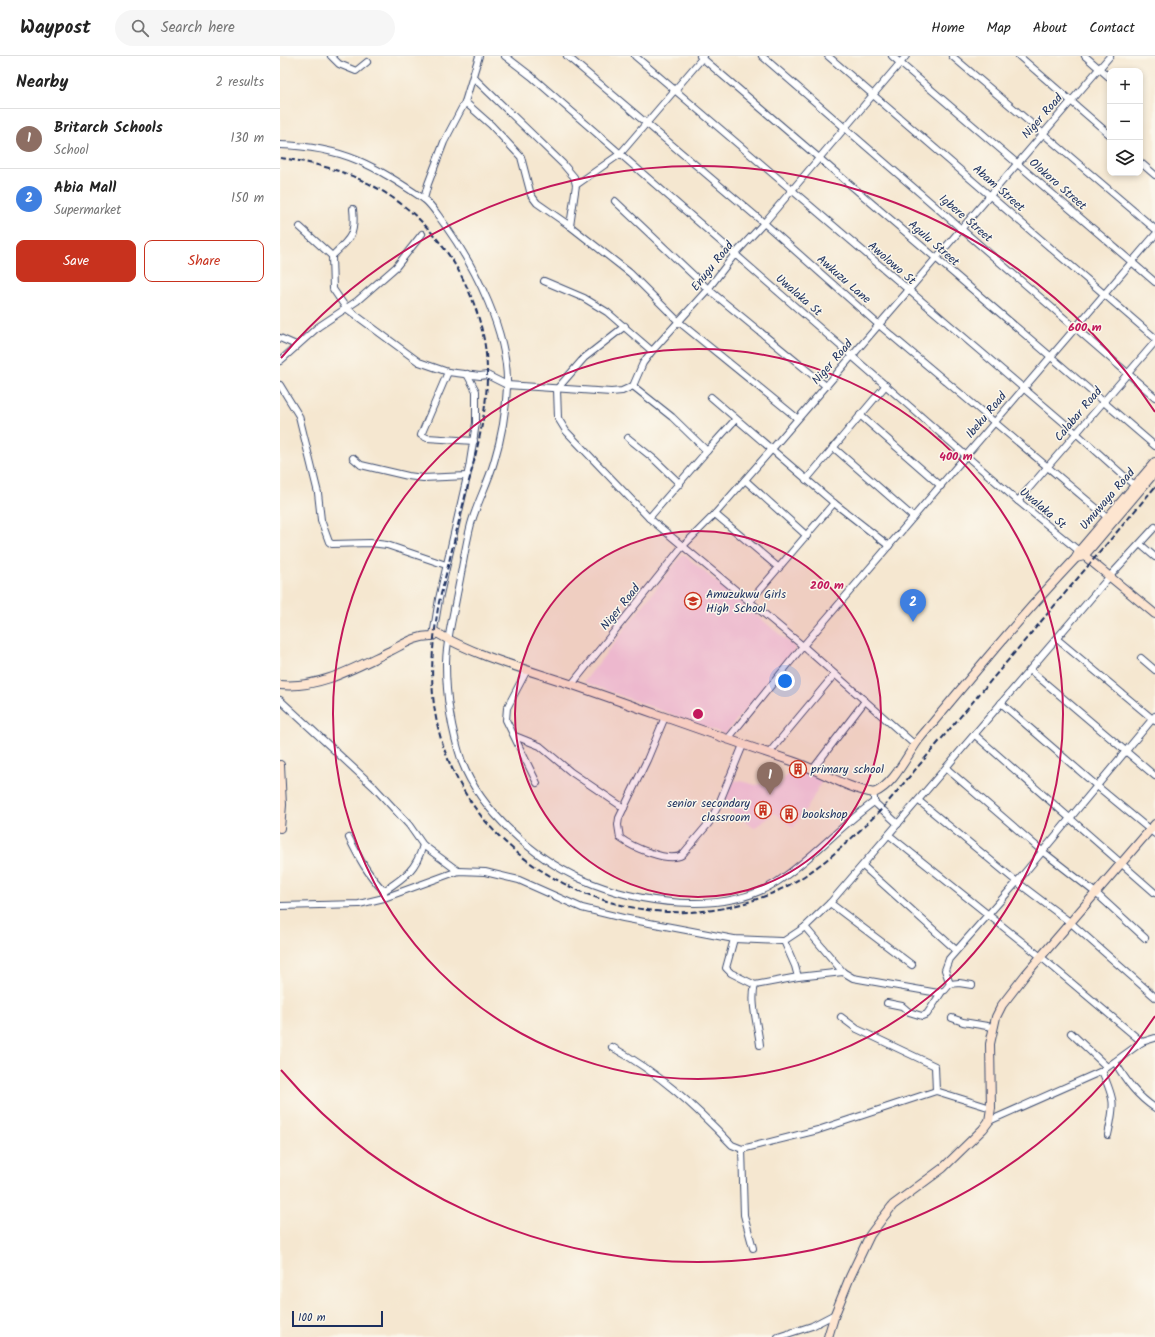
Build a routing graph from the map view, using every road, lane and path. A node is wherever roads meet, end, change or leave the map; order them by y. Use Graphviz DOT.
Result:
graph roads {
  1 [pos="331,56"];
  2 [pos="479,56"];
  3 [pos="505,56"];
  4 [pos="567,56"];
  5 [pos="635,56"];
  6 [pos="762,56"];
  7 [pos="828,56"];
  8 [pos="892,56"];
  9 [pos="906,56"];
  10 [pos="952,56"];
  11 [pos="1019,56"];
  12 [pos="1085,56"];
  13 [pos="1110,56"];
  14 [pos="702,57"];
  15 [pos="367,62"];
  16 [pos="899,63"];
  17 [pos="1100,68"];
  18 [pos="1107,75"];
  19 [pos="473,77"];
  20 [pos="675,91"];
  21 [pos="872,94"];
  22 [pos="1071,100"];
  23 [pos="465,102"];
  24 [pos="646,124"];
  25 [pos="844,127"];
  26 [pos="1107,132"];
  27 [pos="1042,134"];
  28 [pos="280,145"];
  29 [pos="620,154"];
  30 [pos="820,157"];
  31 [pos="1017,162"];
  32 [pos="1143,165"];
  33 [pos="1155,175"];
  34 [pos="576,185"];
  35 [pos="791,191"];
  36 [pos="990,195"];
  37 [pos="424,199"];
  38 [pos="615,201"];
  39 [pos="353,209"];
  40 [pos="764,223"];
  41 [pos="570,226"];
  42 [pos="300,227"];
  43 [pos="961,228"];
  44 [pos="1155,229"];
  45 [pos="422,234"];
  46 [pos="1155,235"];
  47 [pos="735,254"];
  48 [pos="332,256"];
  49 [pos="935,258"];
  50 [pos="1132,261"];
  51 [pos="544,281"];
  52 [pos="1155,282"];
  53 [pos="708,289"];
  54 [pos="908,291"];
  55 [pos="1104,294"];
  56 [pos="346,308"];
  57 [pos="680,322"];
  58 [pos="879,325"];
  59 [pos="624,326"];
  60 [pos="1076,327"];
  61 [pos="280,338"];
  62 [pos="1155,338"];
  63 [pos="1155,342"];
  64 [pos="296,345"];
  65 [pos="652,351"];
  66 [pos="852,355"];
  67 [pos="1051,356"];
  68 [pos="280,361"];
  69 [pos="448,372"];
  70 [pos="1128,372"];
  71 [pos="466,374"];
  72 [pos="280,385"];
  73 [pos="507,385"];
  74 [pos="886,385"];
  75 [pos="633,386"];
  76 [pos="826,386"];
  77 [pos="1023,388"];
  78 [pos="557,389"];
  79 [pos="286,394"];
  80 [pos="711,397"];
  81 [pos="1155,397"];
  82 [pos="280,399"];
  83 [pos="1102,402"];
  84 [pos="860,415"];
  85 [pos="797,418"];
  86 [pos="735,420"];
  87 [pos="995,421"];
  88 [pos="1076,433"];
  89 [pos="628,438"];
  90 [pos="474,441"];
  91 [pos="1155,446"];
  92 [pos="833,447"];
  93 [pos="772,449"];
  94 [pos="707,451"];
  95 [pos="966,456"];
  96 [pos="353,458"];
  97 [pos="1155,462"];
  98 [pos="1048,468"];
  99 [pos="1155,472"];
  100 [pos="467,476"];
  101 [pos="745,480"];
  102 [pos="806,480"];
  103 [pos="680,484"];
  104 [pos="1134,485"];
  105 [pos="941,486"];
  106 [pos="1018,501"];
  107 [pos="834,503"];
  108 [pos="715,514"];
  109 [pos="913,516"];
  110 [pos="1107,517"];
  111 [pos="649,518"];
  112 [pos="1155,527"];
  113 [pos="807,536"];
  114 [pos="1140,544"];
  115 [pos="889,546"];
  116 [pos="682,547"];
  117 [pos="1080,555"];
  118 [pos="1155,557"];
  119 [pos="446,565"];
  120 [pos="779,568"];
  121 [pos="1110,576"];
  122 [pos="750,601"];
  123 [pos="1155,614"];
  124 [pos="433,636"];
  125 [pos="1057,638"];
  126 [pos="448,640"];
  127 [pos="803,646"];
  128 [pos="1141,658"];
  129 [pos="527,670"];
  130 [pos="1030,670"];
  131 [pos="1155,670"];
  132 [pos="834,674"];
  133 [pos="572,684"];
  134 [pos="280,685"];
  135 [pos="280,700"];
  136 [pos="865,701"];
  137 [pos="1001,703"];
  138 [pos="665,717"];
  139 [pos="1154,719"];
  140 [pos="975,735"];
  141 [pos="515,736"];
  142 [pos="727,740"];
  143 [pos="744,745"];
  144 [pos="914,745"];
  145 [pos="1125,752"];
  146 [pos="769,754"];
  147 [pos="280,765"];
  148 [pos="946,768"];
  149 [pos="813,769"];
  150 [pos="1155,776"];
  151 [pos="537,783"];
  152 [pos="1097,786"];
  153 [pos="874,798"];
  154 [pos="919,801"];
  155 [pos="624,808"];
  156 [pos="1069,818"];
  157 [pos="898,824"];
  158 [pos="280,828"];
  159 [pos="1154,829"];
  160 [pos="889,835"];
  161 [pos="349,838"];
  162 [pos="423,845"];
  163 [pos="1042,851"];
  164 [pos="1122,863"];
  165 [pos="863,866"];
  166 [pos="458,871"];
  167 [pos="1017,882"];
  168 [pos="384,891"];
  169 [pos="1155,893"];
  170 [pos="1097,894"];
  171 [pos="384,898"];
  172 [pos="830,903"];
  173 [pos="280,906"];
  174 [pos="988,915"];
  175 [pos="1071,923"];
  176 [pos="805,927"];
  177 [pos="1145,938"];
  178 [pos="734,939"];
  179 [pos="784,941"];
  180 [pos="956,950"];
  181 [pos="1041,957"];
  182 [pos="912,965"];
  183 [pos="843,972"];
  184 [pos="798,977"];
  185 [pos="950,984"];
  186 [pos="755,985"];
  187 [pos="972,985"];
  188 [pos="941,993"];
  189 [pos="1155,997"];
  190 [pos="887,1003"];
  191 [pos="841,1017"];
  192 [pos="952,1018"];
  193 [pos="993,1027"];
  194 [pos="1071,1033"];
  195 [pos="1155,1038"];
  196 [pos="1142,1042"];
  197 [pos="760,1045"];
  198 [pos="612,1047"];
  199 [pos="1115,1062"];
  200 [pos="1105,1069"];
  201 [pos="936,1091"];
  202 [pos="991,1108"];
  203 [pos="1155,1108"];
  204 [pos="989,1121"];
  205 [pos="1108,1135"];
  206 [pos="742,1149"];
  207 [pos="753,1248"];
  208 [pos="835,1314"];
  209 [pos="778,1337"];
  210 [pos="828,1337"];
  1 -- 15 [label="street"];
  2 -- 19 [label="street"];
  3 -- 29 [label="street, Uwalaka St"];
  4 -- 24 [label="street, Awkuzu Lane"];
  5 -- 20 [label="street, Awolowo St"];
  6 -- 25 [label="street, Igbere Street"];
  7 -- 21 [label="street, Abam Street"];
  8 -- 16 [label="street, Olokoro Street"];
  9 -- 16 [label="street, Enugu Road"];
  10 -- 27 [label="street"];
  11 -- 22 [label="street"];
  12 -- 17 [label="street"];
  13 -- 17 [label="street, Niger Road"];
  14 -- 20 [label="street"];
  14 -- 30 [label="street, Agulu Street"];
  16 -- 21 [label="street, Enugu Road"];
  16 -- 31 [label="street, Olokoro Street"];
  17 -- 18 [label="street"];
  17 -- 22 [label="street, Niger Road"];
  19 -- 23 [label="street"];
  19 -- 34 [label="street"];
  20 -- 24 [label="street"];
  20 -- 35 [label="street, Awolowo St"];
  21 -- 25 [label="street, Enugu Road"];
  21 -- 36 [label="street, Abam Street"];
  22 -- 26 [label="street"];
  22 -- 27 [label="street, Niger Road"];
  23 -- 37 [label="street"];
  23 -- 41 [label="street"];
  24 -- 29 [label="street"];
  24 -- 40 [label="street, Awkuzu Lane"];
  25 -- 30 [label="street, Enugu Road"];
  25 -- 43 [label="street, Igbere Street"];
  27 -- 31 [label="street, Niger Road"];
  27 -- 44 [label="street"];
  28 -- 37 [label="street"];
  29 -- 34 [label="street"];
  29 -- 47 [label="street, Uwalaka St"];
  30 -- 35 [label="street, Enugu Road"];
  30 -- 49 [label="street, Agulu Street"];
  31 -- 36 [label="street, Niger Road"];
  31 -- 50 [label="street, Olokoro Street"];
  32 -- 33 [label="street"];
  34 -- 41 [label="street"];
  35 -- 40 [label="street, Enugu Road"];
  35 -- 54 [label="street, Awolowo St"];
  36 -- 43 [label="street, Niger Road"];
  36 -- 55 [label="street, Abam Street"];
  37 -- 73 [label="street"];
  38 -- 53 [label="street"];
  39 -- 48 [label="street"];
  40 -- 47 [label="street, Enugu Road"];
  40 -- 58 [label="street, Awkuzu Lane"];
  41 -- 57 [label="street"];
  42 -- 48 [label="street"];
  43 -- 49 [label="street, Niger Road"];
  43 -- 60 [label="street, Igbere Street"];
  45 -- 56 [label="street"];
  46 -- 50 [label="street, Ibeku Road"];
  47 -- 53 [label="street, Enugu Road"];
  47 -- 66 [label="street, Uwalaka St"];
  48 -- 56 [label="street"];
  49 -- 54 [label="street, Niger Road"];
  49 -- 67 [label="street, Agulu Street"];
  50 -- 52 [label="street, Olokoro Street"];
  50 -- 55 [label="street, Ibeku Road"];
  51 -- 59 [label="street"];
  53 -- 57 [label="street, Enugu Road"];
  53 -- 76 [label="street"];
  54 -- 58 [label="street, Niger Road"];
  54 -- 77 [label="street, Awolowo St"];
  55 -- 60 [label="street, Ibeku Road"];
  55 -- 62 [label="street, Abam Street"];
  56 -- 64 [label="street"];
  56 -- 69 [label="street"];
  57 -- 65 [label="street, Enugu Road"];
  57 -- 85 [label="street"];
  58 -- 66 [label="street, Niger Road"];
  58 -- 87 [label="street, Awkuzu Lane"];
  59 -- 65 [label="street"];
  59 -- 78 [label="street"];
  60 -- 67 [label="street, Ibeku Road"];
  60 -- 70 [label="street, Igbere Street"];
  61 -- 64 [label="street"];
  63 -- 70 [label="street, Calabar Road"];
  64 -- 68 [label="street"];
  65 -- 75 [label="street, Enugu Road"];
  66 -- 74 [label="street, Uwalaka St"];
  66 -- 76 [label="street, Niger Road"];
  67 -- 77 [label="street, Ibeku Road"];
  67 -- 83 [label="street, Agulu Street"];
  69 -- 71 [label="street"];
  69 -- 90 [label="street"];
  70 -- 81 [label="street, Igbere Street"];
  70 -- 83 [label="street, Calabar Road"];
  71 -- 73 [label="street"];
  71 -- 90 [label="street"];
  72 -- 79 [label="street"];
  73 -- 78 [label="street"];
  73 -- 126 [label="street"];
  74 -- 84 [label="street"];
  74 -- 95 [label="street, Uwalaka St"];
  75 -- 78 [label="street"];
  75 -- 94 [label="street"];
  76 -- 85 [label="street, Niger Road"];
  77 -- 87 [label="street, Ibeku Road"];
  77 -- 88 [label="street, Awolowo St"];
  78 -- 111 [label="street"];
  79 -- 82 [label="street"];
  79 -- 119 [label="street"];
  80 -- 86 [label="street"];
  83 -- 88 [label="street, Calabar Road"];
  83 -- 91 [label="street, Agulu Street"];
  84 -- 92 [label="street"];
  84 -- 105 [label="street"];
  85 -- 93 [label="street, Niger Road"];
  86 -- 93 [label="street"];
  86 -- 94 [label="street"];
  87 -- 95 [label="street, Ibeku Road"];
  87 -- 98 [label="street, Awkuzu Lane"];
  88 -- 98 [label="street, Calabar Road"];
  88 -- 104 [label="street, Awolowo St"];
  89 -- 103 [label="street"];
  90 -- 100 [label="street"];
  92 -- 102 [label="street"];
  92 -- 109 [label="street"];
  93 -- 101 [label="street, Niger Road"];
  93 -- 102 [label="street"];
  94 -- 103 [label="street"];
  95 -- 105 [label="street, Ibeku Road"];
  95 -- 106 [label="street, Uwalaka St"];
  96 -- 100 [label="street"];
  97 -- 104 [label="street, Umuwaya Road"];
  98 -- 106 [label="street, Calabar Road"];
  98 -- 110 [label="street, Awkuzu Lane"];
  99 -- 117 [label="street, Umuwaya Road"];
  100 -- 119 [label="street"];
  101 -- 108 [label="street, Niger Road"];
  101 -- 113 [label="street"];
  102 -- 107 [label="street"];
  103 -- 111 [label="street"];
  104 -- 110 [label="street, Umuwaya Road"];
  105 -- 109 [label="street, Ibeku Road"];
  106 -- 117 [label="street, Uwalaka St"];
  107 -- 113 [label="street"];
  107 -- 115 [label="street"];
  108 -- 116 [label="street, Niger Road"];
  108 -- 120 [label="street"];
  109 -- 115 [label="street, Ibeku Road"];
  110 -- 117 [label="street, Umuwaya Road"];
  111 -- 116 [label="street"];
  112 -- 114 [label="street"];
  113 -- 120 [label="street"];
  114 -- 118 [label="street"];
  114 -- 121 [label="street"];
  115 -- 127 [label="street, Ibeku Road"];
  116 -- 122 [label="street"];
  116 -- 133 [label="street, Niger Road"];
  117 -- 121 [label="street"];
  117 -- 144 [label="street"];
  119 -- 124 [label="street"];
  120 -- 122 [label="street"];
  121 -- 123 [label="street"];
  121 -- 125 [label="street"];
  122 -- 127 [label="street"];
  124 -- 126 [label="street"];
  124 -- 134 [label="street"];
  125 -- 130 [label="street"];
  125 -- 139 [label="street"];
  126 -- 129 [label="street"];
  126 -- 153 [label="street"];
  127 -- 132 [label="street"];
  127 -- 142 [label="street, Ibeku Road"];
  128 -- 131 [label="street"];
  129 -- 133 [label="street"];
  129 -- 141 [label="street"];
  130 -- 137 [label="street"];
  130 -- 145 [label="street"];
  132 -- 136 [label="street"];
  132 -- 146 [label="street"];
  133 -- 138 [label="street"];
  135 -- 162 [label="street"];
  136 -- 144 [label="street"];
  136 -- 149 [label="street"];
  137 -- 140 [label="street"];
  137 -- 152 [label="street"];
  138 -- 142 [label="street"];
  138 -- 155 [label="street"];
  139 -- 145 [label="street"];
  140 -- 148 [label="street"];
  140 -- 156 [label="street"];
  141 -- 151 [label="street"];
  141 -- 155 [label="street"];
  142 -- 143 [label="street"];
  143 -- 146 [label="street"];
  143 -- 155 [label="street"];
  144 -- 153 [label="street"];
  145 -- 150 [label="street"];
  145 -- 152 [label="street"];
  146 -- 149 [label="street"];
  147 -- 158 [label="street"];
  148 -- 154 [label="street"];
  148 -- 163 [label="street"];
  149 -- 153 [label="street"];
  152 -- 156 [label="street"];
  152 -- 159 [label="street"];
  153 -- 157 [label="street"];
  154 -- 157 [label="street"];
  154 -- 167 [label="street"];
  156 -- 163 [label="street"];
  156 -- 164 [label="street"];
  157 -- 160 [label="street"];
  159 -- 164 [label="street"];
  160 -- 165 [label="street"];
  160 -- 174 [label="street"];
  161 -- 168 [label="street"];
  162 -- 166 [label="street"];
  162 -- 168 [label="street"];
  163 -- 167 [label="street"];
  163 -- 170 [label="street"];
  164 -- 169 [label="street"];
  164 -- 170 [label="street"];
  165 -- 172 [label="street"];
  165 -- 180 [label="street"];
  166 -- 171 [label="street"];
  166 -- 178 [label="street"];
  167 -- 174 [label="street"];
  167 -- 175 [label="street"];
  168 -- 171 [label="street"];
  170 -- 175 [label="street"];
  170 -- 177 [label="street"];
  171 -- 173 [label="street"];
  172 -- 176 [label="street"];
  172 -- 182 [label="street"];
  174 -- 180 [label="street"];
  174 -- 181 [label="street"];
  175 -- 181 [label="street"];
  175 -- 189 [label="street"];
  176 -- 179 [label="street"];
  176 -- 183 [label="street"];
  178 -- 179 [label="street"];
  178 -- 186 [label="street"];
  179 -- 184 [label="street"];
  180 -- 185 [label="street"];
  181 -- 193 [label="street"];
  181 -- 196 [label="street"];
  183 -- 184 [label="street"];
  183 -- 188 [label="street"];
  184 -- 186 [label="street"];
  185 -- 187 [label="street"];
  185 -- 188 [label="street"];
  186 -- 197 [label="street"];
  188 -- 190 [label="street"];
  191 -- 201 [label="street"];
  192 -- 193 [label="street"];
  193 -- 202 [label="street"];
  194 -- 200 [label="street"];
  195 -- 196 [label="street"];
  196 -- 199 [label="street"];
  198 -- 206 [label="street"];
  199 -- 200 [label="street"];
  199 -- 203 [label="street"];
  200 -- 204 [label="street"];
  200 -- 205 [label="street"];
  201 -- 202 [label="street"];
  201 -- 206 [label="street"];
  202 -- 204 [label="street"];
  204 -- 208 [label="street"];
  206 -- 207 [label="street"];
  208 -- 209 [label="street"];
  208 -- 210 [label="street"];
}
